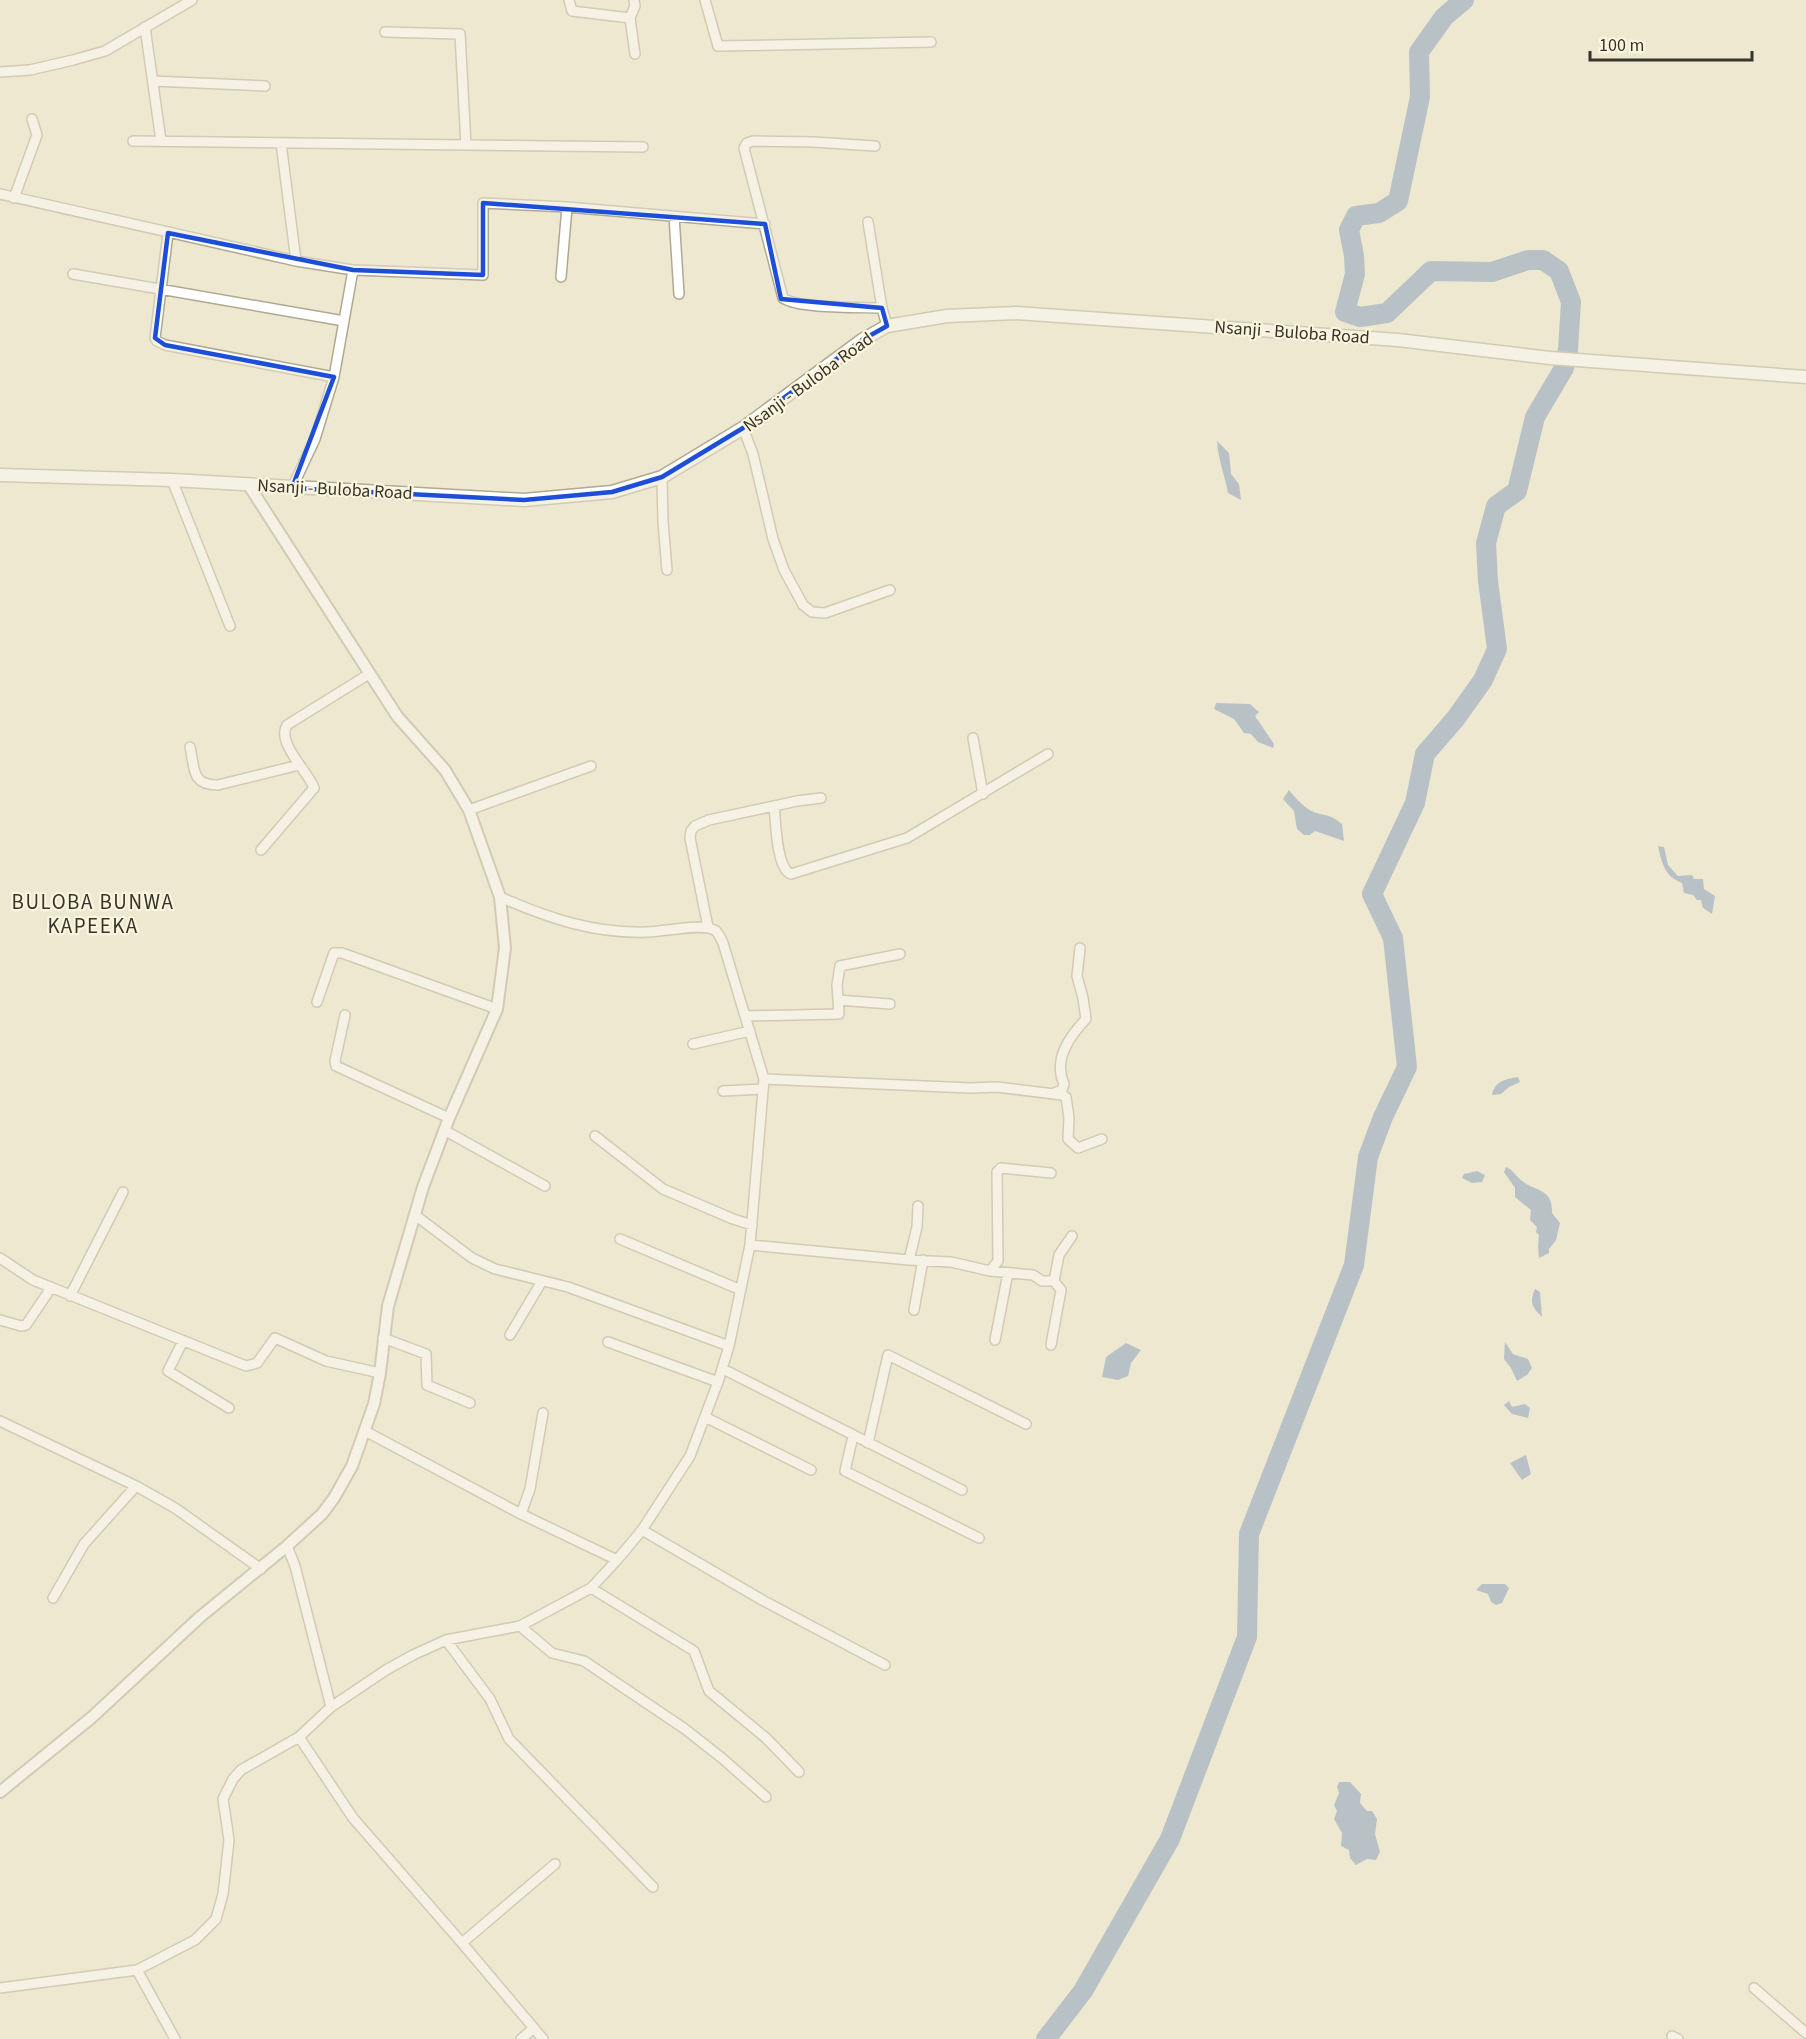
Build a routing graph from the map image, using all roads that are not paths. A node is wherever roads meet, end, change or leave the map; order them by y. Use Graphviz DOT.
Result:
graph roads {
  1 [pos="192,0"];
  2 [pos="570,0"];
  3 [pos="634,0"];
  4 [pos="705,0"];
  5 [pos="630,18"];
  6 [pos="145,27"];
  7 [pos="385,32"];
  8 [pos="931,42"];
  9 [pos="635,54"];
  10 [pos="0,72"];
  11 [pos="153,81"];
  12 [pos="265,86"];
  13 [pos="32,118"];
  14 [pos="133,141"];
  15 [pos="161,141"];
  16 [pos="281,143"];
  17 [pos="466,145"];
  18 [pos="874,146"];
  19 [pos="643,147"];
  20 [pos="0,194"];
  21 [pos="14,198"];
  22 [pos="567,207"];
  23 [pos="674,216"];
  24 [pos="868,222"];
  25 [pos="765,224"];
  26 [pos="168,233"];
  27 [pos="296,261"];
  28 [pos="353,270"];
  29 [pos="73,274"];
  30 [pos="561,277"];
  31 [pos="162,289"];
  32 [pos="679,294"];
  33 [pos="882,308"];
  34 [pos="344,321"];
  35 [pos="887,326"];
  36 [pos="334,377"];
  37 [pos="1806,377"];
  38 [pos="743,428"];
  39 [pos="0,475"];
  40 [pos="662,477"];
  41 [pos="172,480"];
  42 [pos="248,484"];
  43 [pos="292,488"];
  44 [pos="667,570"];
  45 [pos="890,590"];
  46 [pos="230,626"];
  47 [pos="369,674"];
  48 [pos="973,738"];
  49 [pos="190,747"];
  50 [pos="1048,754"];
  51 [pos="299,765"];
  52 [pos="591,766"];
  53 [pos="983,794"];
  54 [pos="820,798"];
  55 [pos="774,806"];
  56 [pos="469,810"];
  57 [pos="261,850"];
  58 [pos="500,897"];
  59 [pos="708,927"];
  60 [pos="1080,948"];
  61 [pos="900,954"];
  62 [pos="838,1000"];
  63 [pos="317,1002"];
  64 [pos="890,1004"];
  65 [pos="497,1009"];
  66 [pos="345,1015"];
  67 [pos="745,1016"];
  68 [pos="750,1031"];
  69 [pos="693,1044"];
  70 [pos="763,1084"];
  71 [pos="723,1091"];
  72 [pos="1054,1094"];
  73 [pos="449,1118"];
  74 [pos="444,1130"];
  75 [pos="595,1136"];
  76 [pos="1102,1139"];
  77 [pos="1051,1173"];
  78 [pos="545,1186"];
  79 [pos="123,1192"];
  80 [pos="918,1206"];
  81 [pos="415,1215"];
  82 [pos="752,1225"];
  83 [pos="1072,1236"];
  84 [pos="620,1239"];
  85 [pos="750,1245"];
  86 [pos="0,1258"];
  87 [pos="909,1260"];
  88 [pos="923,1260"];
  89 [pos="990,1271"];
  90 [pos="1008,1273"];
  91 [pos="542,1281"];
  92 [pos="1054,1281"];
  93 [pos="51,1288"];
  94 [pos="741,1290"];
  95 [pos="70,1296"];
  96 [pos="914,1310"];
  97 [pos="0,1320"];
  98 [pos="510,1335"];
  99 [pos="383,1338"];
  100 [pos="995,1340"];
  101 [pos="183,1341"];
  102 [pos="608,1342"];
  103 [pos="1050,1345"];
  104 [pos="729,1346"];
  105 [pos="723,1369"];
  106 [pos="380,1373"];
  107 [pos="718,1382"];
  108 [pos="470,1403"];
  109 [pos="229,1408"];
  110 [pos="543,1413"];
  111 [pos="705,1417"];
  112 [pos="0,1421"];
  113 [pos="1026,1424"];
  114 [pos="365,1431"];
  115 [pos="853,1436"];
  116 [pos="868,1443"];
  117 [pos="811,1470"];
  118 [pos="136,1486"];
  119 [pos="962,1490"];
  120 [pos="521,1514"];
  121 [pos="642,1530"];
  122 [pos="980,1538"];
  123 [pos="287,1546"];
  124 [pos="617,1560"];
  125 [pos="261,1569"];
  126 [pos="591,1588"];
  127 [pos="53,1598"];
  128 [pos="520,1626"];
  129 [pos="446,1640"];
  130 [pos="885,1665"];
  131 [pos="331,1707"];
  132 [pos="299,1737"];
  133 [pos="799,1772"];
  134 [pos="0,1792"];
  135 [pos="766,1797"];
  136 [pos="555,1864"];
  137 [pos="653,1887"];
  138 [pos="462,1943"];
  139 [pos="137,1970"];
  140 [pos="0,1988"];
  141 [pos="1754,1988"];
  142 [pos="534,2028"];
  143 [pos="1806,2033"];
  144 [pos="175,2039"];
  145 [pos="521,2039"];
  146 [pos="543,2039"];
  1 -- 6 [label="street"];
  2 -- 5 [label="street"];
  3 -- 5 [label="street"];
  4 -- 8 [label="street"];
  5 -- 9 [label="street"];
  6 -- 10 [label="street"];
  6 -- 11 [label="street"];
  7 -- 17 [label="street"];
  11 -- 12 [label="street"];
  11 -- 15 [label="street"];
  13 -- 21 [label="street"];
  14 -- 15 [label="street"];
  15 -- 16 [label="street"];
  16 -- 17 [label="street"];
  16 -- 27 [label="street"];
  17 -- 19 [label="street"];
  18 -- 25 [label="street"];
  20 -- 21 [label="street"];
  21 -- 26 [label="street"];
  22 -- 23 [label="street"];
  22 -- 28 [label="street"];
  22 -- 30 [label="street"];
  23 -- 25 [label="street"];
  23 -- 32 [label="street"];
  24 -- 33 [label="street"];
  25 -- 33 [label="street"];
  26 -- 27 [label="street"];
  26 -- 31 [label="street"];
  27 -- 28 [label="street"];
  28 -- 34 [label="street"];
  29 -- 31 [label="street"];
  31 -- 34 [label="street"];
  31 -- 36 [label="street"];
  33 -- 35 [label="street"];
  34 -- 36 [label="street"];
  35 -- 37 [label="main road, Nsanji - Buloba Road"];
  35 -- 38 [label="main road, Nsanji - Buloba Road"];
  36 -- 43 [label="street"];
  38 -- 40 [label="main road, Nsanji - Buloba Road"];
  38 -- 45 [label="street"];
  39 -- 41 [label="main road, Nsanji - Buloba Road"];
  40 -- 43 [label="main road, Nsanji - Buloba Road"];
  40 -- 44 [label="street"];
  41 -- 42 [label="main road, Nsanji - Buloba Road"];
  41 -- 46 [label="street"];
  42 -- 43 [label="main road, Nsanji - Buloba Road"];
  42 -- 47 [label="street"];
  47 -- 51 [label="street"];
  47 -- 56 [label="street"];
  48 -- 53 [label="street"];
  49 -- 51 [label="street"];
  50 -- 53 [label="street"];
  51 -- 57 [label="street"];
  52 -- 56 [label="street"];
  53 -- 55 [label="street"];
  54 -- 55 [label="street"];
  55 -- 59 [label="street"];
  56 -- 58 [label="street"];
  58 -- 59 [label="street"];
  58 -- 65 [label="street"];
  59 -- 67 [label="street"];
  60 -- 72 [label="street"];
  61 -- 62 [label="street"];
  62 -- 64 [label="street"];
  62 -- 67 [label="street"];
  63 -- 65 [label="street"];
  65 -- 73 [label="street"];
  66 -- 73 [label="street"];
  67 -- 68 [label="street"];
  68 -- 69 [label="street"];
  68 -- 70 [label="street"];
  70 -- 71 [label="street"];
  70 -- 72 [label="street"];
  70 -- 82 [label="street"];
  72 -- 76 [label="street"];
  73 -- 74 [label="street"];
  74 -- 78 [label="street"];
  74 -- 81 [label="street"];
  75 -- 82 [label="street"];
  77 -- 89 [label="street"];
  79 -- 95 [label="street"];
  80 -- 87 [label="street"];
  81 -- 91 [label="street"];
  81 -- 99 [label="street"];
  82 -- 85 [label="street"];
  83 -- 92 [label="street"];
  84 -- 94 [label="street"];
  85 -- 87 [label="street"];
  85 -- 94 [label="street"];
  86 -- 93 [label="street"];
  87 -- 88 [label="street"];
  88 -- 89 [label="street"];
  88 -- 96 [label="street"];
  89 -- 90 [label="street"];
  90 -- 92 [label="street"];
  90 -- 100 [label="street"];
  91 -- 98 [label="street"];
  91 -- 104 [label="street"];
  92 -- 103 [label="street"];
  93 -- 95 [label="street"];
  93 -- 97 [label="street"];
  94 -- 104 [label="street"];
  95 -- 101 [label="street"];
  99 -- 106 [label="street"];
  99 -- 108 [label="street"];
  101 -- 106 [label="street"];
  101 -- 109 [label="street"];
  102 -- 107 [label="street"];
  104 -- 105 [label="street"];
  105 -- 107 [label="street"];
  105 -- 115 [label="street"];
  106 -- 114 [label="street"];
  107 -- 111 [label="street"];
  110 -- 120 [label="street"];
  111 -- 117 [label="street"];
  111 -- 121 [label="street"];
  112 -- 118 [label="street"];
  113 -- 116 [label="street"];
  114 -- 120 [label="street"];
  114 -- 123 [label="street"];
  115 -- 116 [label="street"];
  115 -- 122 [label="street"];
  116 -- 119 [label="street"];
  118 -- 125 [label="street"];
  118 -- 127 [label="street"];
  120 -- 124 [label="street"];
  121 -- 124 [label="street"];
  121 -- 130 [label="street"];
  123 -- 125 [label="street"];
  123 -- 131 [label="street"];
  124 -- 126 [label="street"];
  125 -- 134 [label="street"];
  126 -- 128 [label="street"];
  126 -- 133 [label="street"];
  128 -- 129 [label="street"];
  128 -- 135 [label="street"];
  129 -- 131 [label="street"];
  129 -- 137 [label="street"];
  131 -- 132 [label="street"];
  132 -- 138 [label="street"];
  132 -- 139 [label="street"];
  136 -- 138 [label="street"];
  138 -- 142 [label="street"];
  139 -- 140 [label="street"];
  139 -- 144 [label="street"];
  141 -- 143 [label="street"];
  142 -- 145 [label="street"];
  142 -- 146 [label="street"];
}
